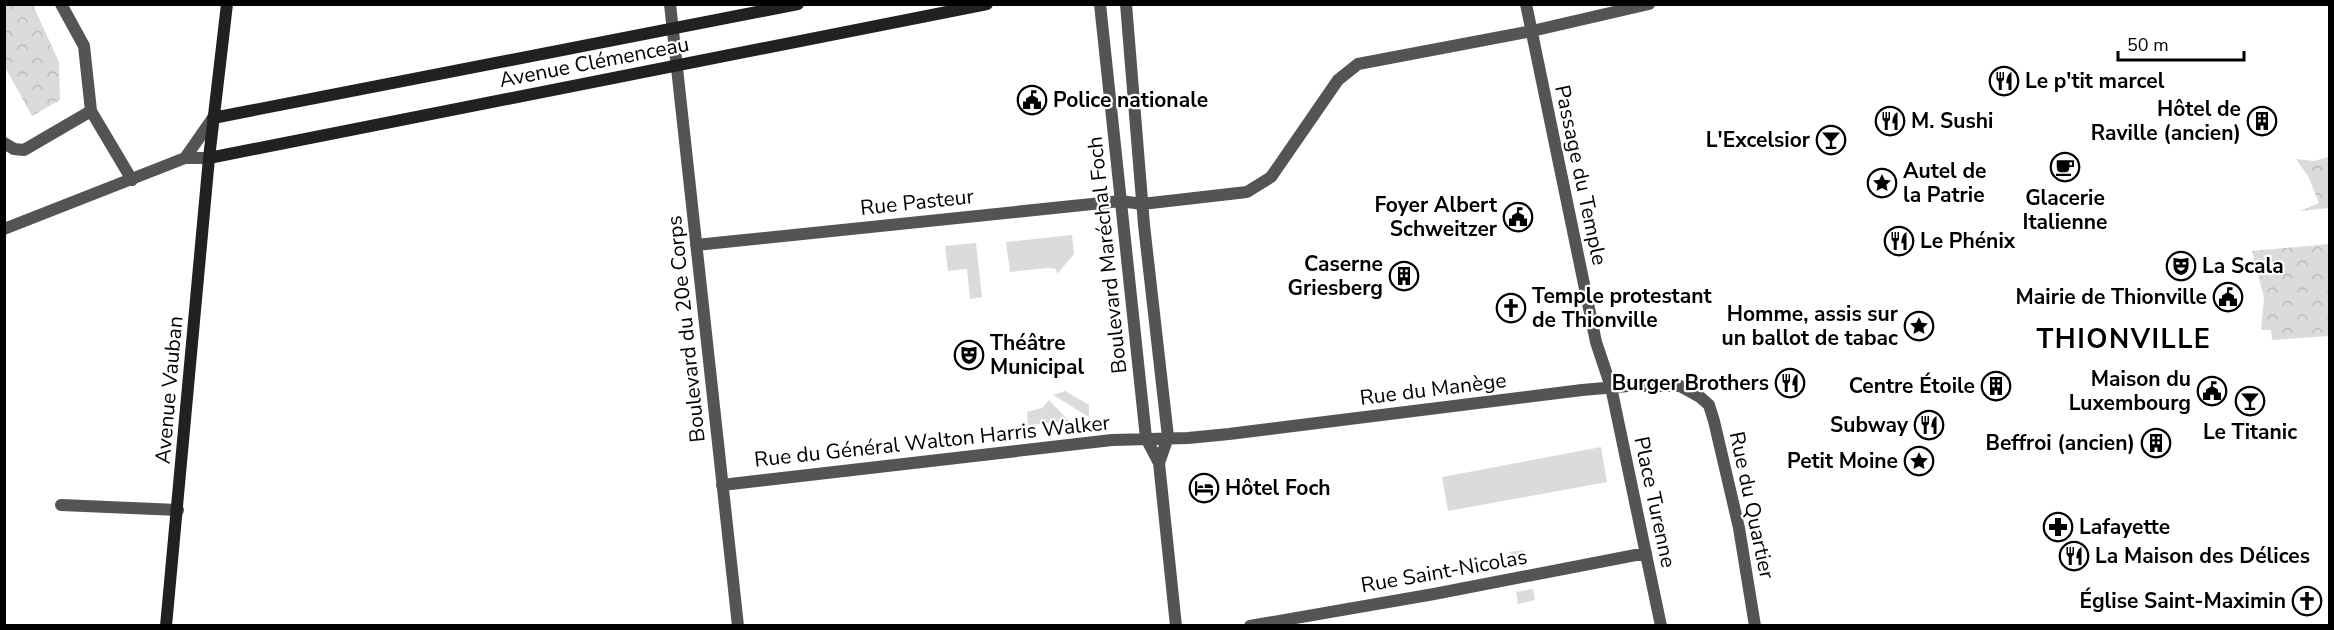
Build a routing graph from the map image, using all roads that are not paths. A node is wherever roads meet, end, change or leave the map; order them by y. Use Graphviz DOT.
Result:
graph roads {
  1 [pos="61,4"];
  2 [pos="227,4"];
  3 [pos="670,4"];
  4 [pos="798,4"];
  5 [pos="987,4"];
  6 [pos="1100,4"];
  7 [pos="1126,4"];
  8 [pos="1526,4"];
  9 [pos="1649,4"];
  10 [pos="672,29"];
  11 [pos="1532,31"];
  12 [pos="676,66"];
  13 [pos="91,111"];
  14 [pos="213,118"];
  15 [pos="4,143"];
  16 [pos="185,158"];
  17 [pos="209,158"];
  18 [pos="132,180"];
  19 [pos="1121,201"];
  20 [pos="1142,204"];
  21 [pos="4,229"];
  22 [pos="696,245"];
  23 [pos="1611,387"];
  24 [pos="1700,397"];
  25 [pos="1168,437"];
  26 [pos="1146,438"];
  27 [pos="1159,463"];
  28 [pos="722,485"];
  29 [pos="61,505"];
  30 [pos="178,510"];
  31 [pos="1646,553"];
  32 [pos="166,626"];
  33 [pos="738,626"];
  34 [pos="1176,626"];
  35 [pos="1250,626"];
  36 [pos="1661,626"];
  37 [pos="1755,626"];
  1 -- 13 [label="street"];
  2 -- 14 [label="street, Avenue Vauban"];
  3 -- 10 [label="street, Boulevard du 20e Corps"];
  4 -- 10 [label="street, Avenue Clémenceau"];
  5 -- 12 [label="street, Avenue Clémenceau"];
  6 -- 19 [label="street, Boulevard Maréchal Foch"];
  7 -- 20 [label="street, Boulevard Maréchal Foch"];
  8 -- 11 [label="street, Passage du Temple"];
  9 -- 11 [label="street, Rue Pasteur"];
  10 -- 12 [label="street, Boulevard du 20e Corps"];
  10 -- 14 [label="street, Avenue Clémenceau"];
  11 -- 20 [label="street, Rue Pasteur"];
  11 -- 23 [label="street, Passage du Temple"];
  12 -- 17 [label="street, Avenue Clémenceau"];
  12 -- 22 [label="street, Boulevard du 20e Corps"];
  13 -- 15 [label="street"];
  13 -- 18 [label="street"];
  14 -- 16 [label="street"];
  14 -- 17 [label="street, Avenue Vauban"];
  16 -- 17 [label="street"];
  16 -- 18 [label="street"];
  17 -- 30 [label="street, Avenue Vauban"];
  18 -- 21 [label="street"];
  19 -- 20 [label="street, Rue Pasteur"];
  19 -- 22 [label="street, Rue Pasteur"];
  19 -- 26 [label="street, Boulevard Maréchal Foch"];
  20 -- 25 [label="street, Boulevard Maréchal Foch"];
  22 -- 28 [label="street, Boulevard du 20e Corps"];
  23 -- 24 [label="street, Rue du Manège"];
  23 -- 25 [label="street, Rue du Manège"];
  23 -- 31 [label="street, Place Turenne"];
  24 -- 37 [label="street, Rue du Quartier"];
  25 -- 26 [label="street, Rue du Manège"];
  25 -- 27 [label="street, Boulevard Maréchal Foch"];
  26 -- 27 [label="street, Boulevard Maréchal Foch"];
  26 -- 28 [label="street, Rue du Général Walton Harris Walker"];
  27 -- 34 [label="street, Boulevard Maréchal Foch"];
  28 -- 33 [label="street, Boulevard du 20e Corps"];
  29 -- 30 [label="street"];
  30 -- 32 [label="street, Avenue Vauban"];
  31 -- 35 [label="street, Rue Saint-Nicolas"];
  31 -- 36 [label="street, Place Turenne"];
}
